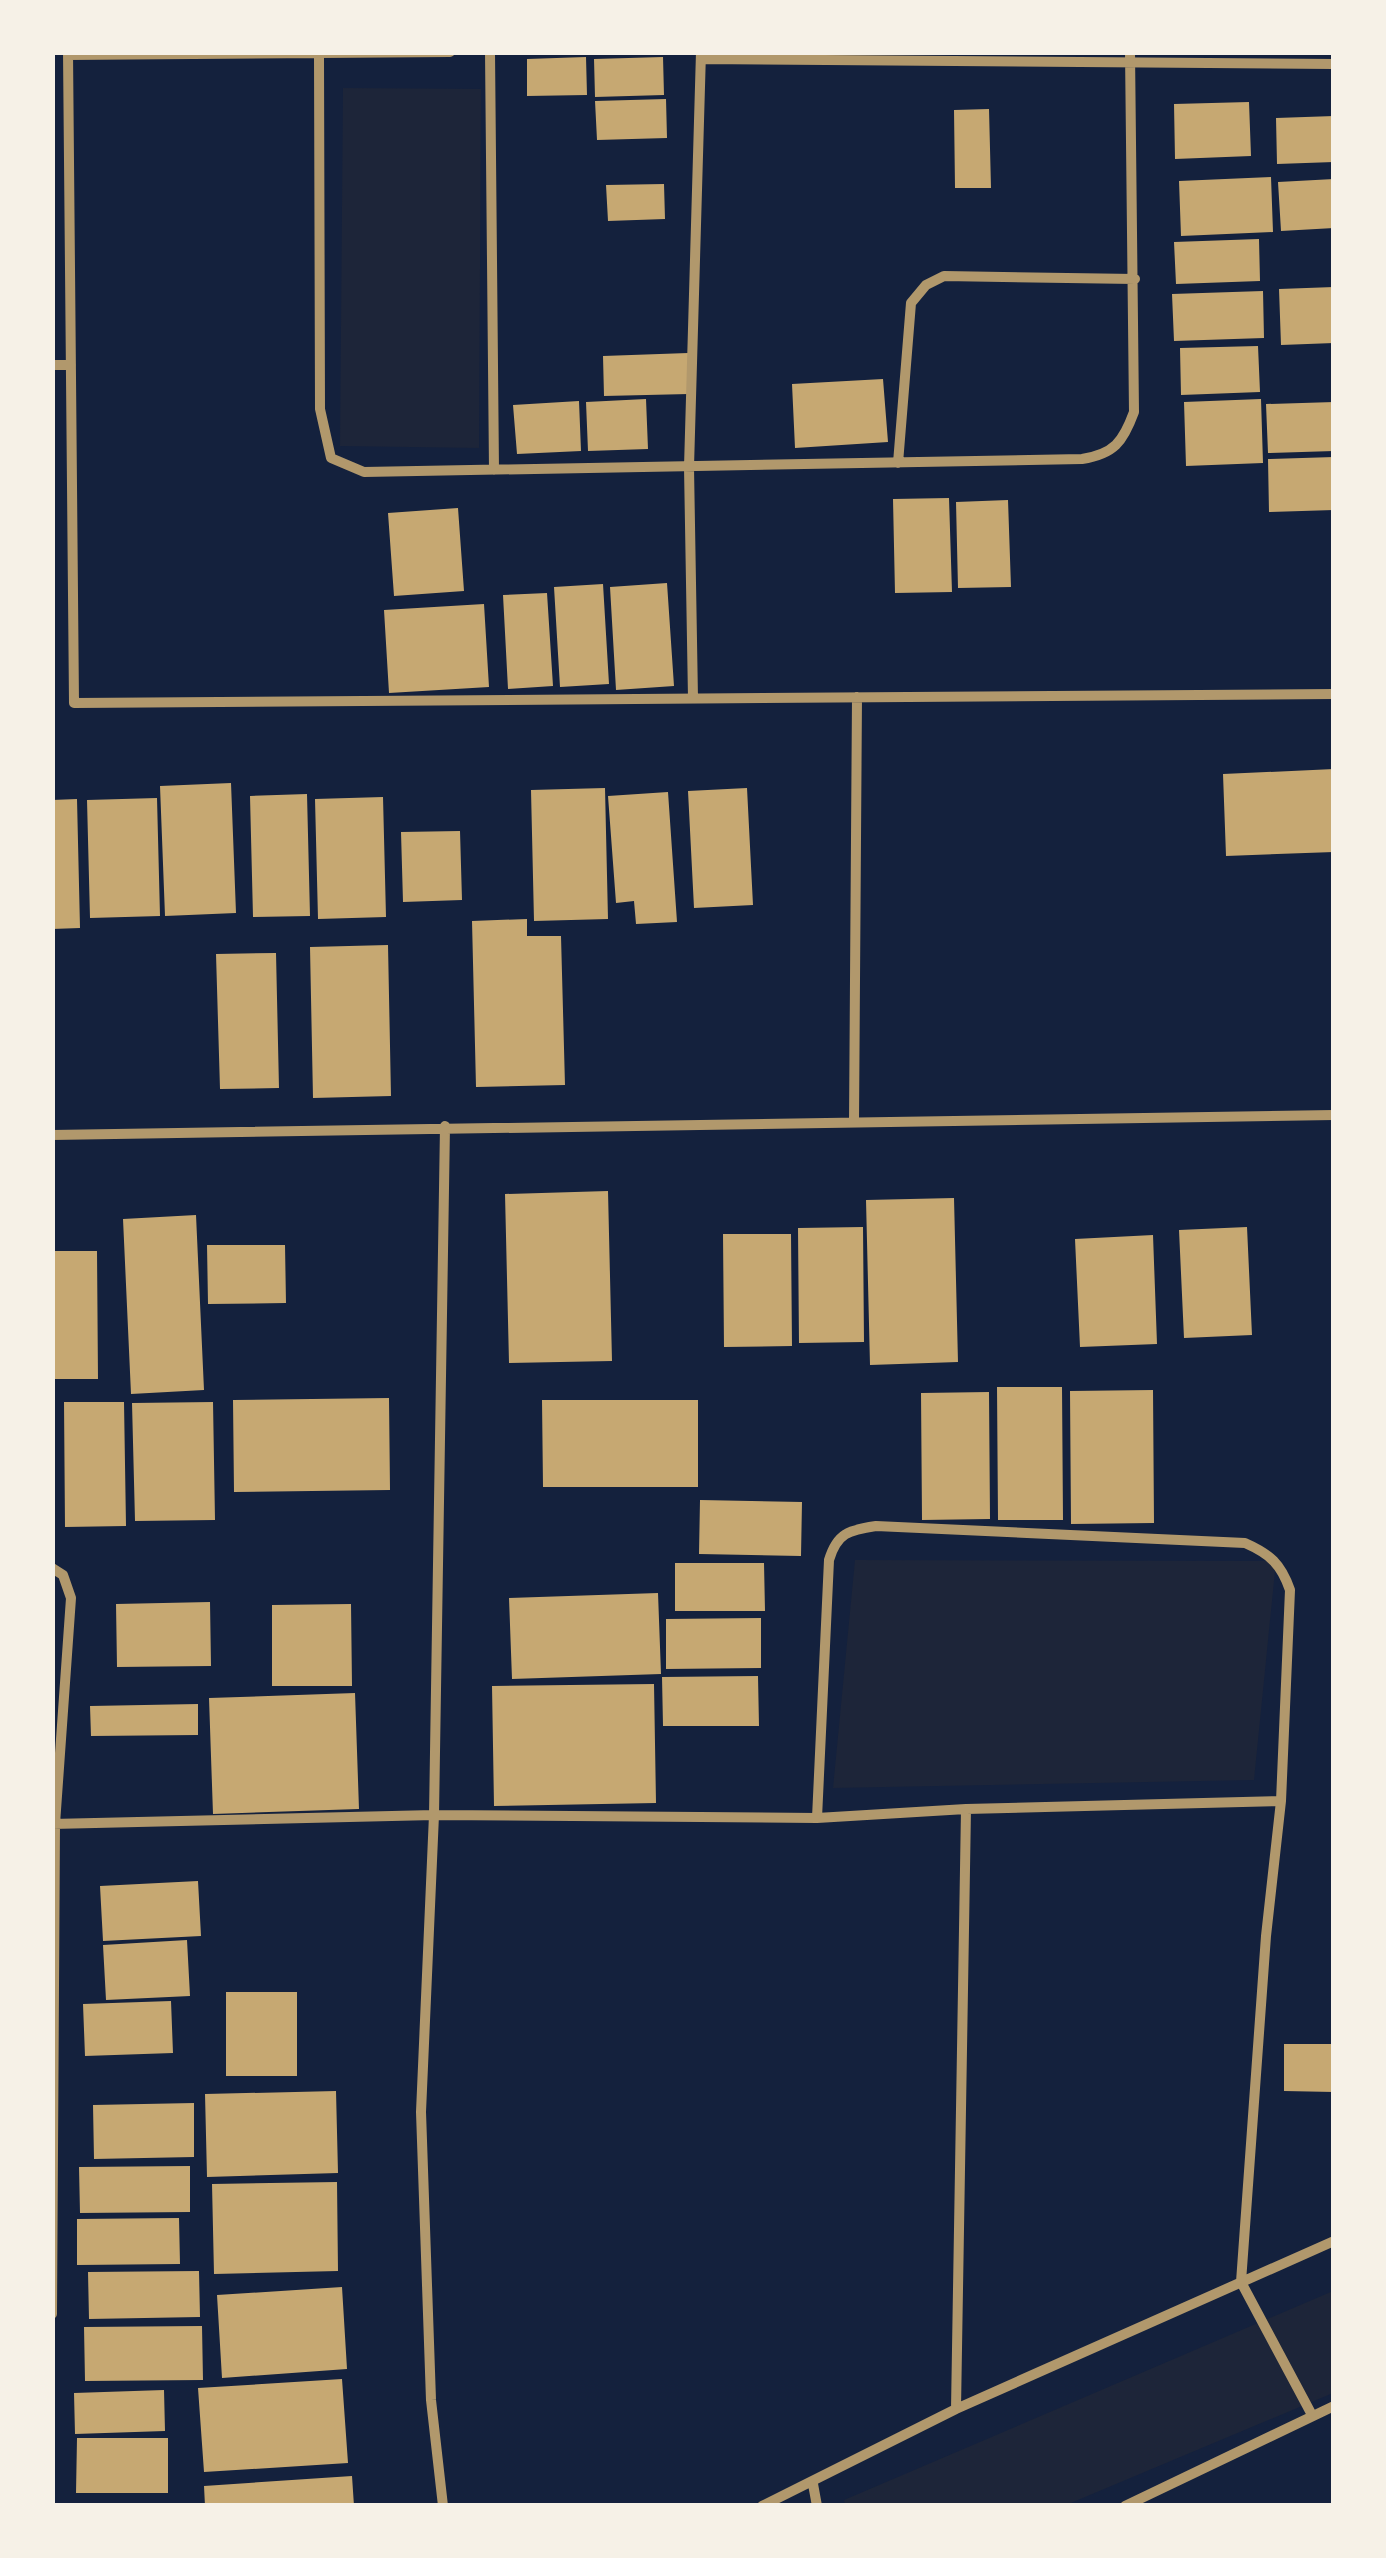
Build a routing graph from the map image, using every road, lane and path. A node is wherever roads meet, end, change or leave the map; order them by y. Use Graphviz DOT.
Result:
graph roads {
  1 [pos="450,52"];
  2 [pos="490,52"];
  3 [pos="68,54"];
  4 [pos="701,56"];
  5 [pos="319,57"];
  6 [pos="1130,58"];
  7 [pos="1334,64"];
  8 [pos="1135,279"];
  9 [pos="52,365"];
  10 [pos="71,366"];
  11 [pos="898,464"];
  12 [pos="689,467"];
  13 [pos="494,470"];
  14 [pos="1334,694"];
  15 [pos="857,697"];
  16 [pos="693,698"];
  17 [pos="1334,1115"];
  18 [pos="854,1122"];
  19 [pos="444,1126"];
  20 [pos="52,1135"];
  21 [pos="52,1568"];
  22 [pos="1281,1801"];
  23 [pos="966,1809"];
  24 [pos="434,1815"];
  25 [pos="817,1818"];
  26 [pos="54,1824"];
  27 [pos="1334,2241"];
  28 [pos="1241,2282"];
  29 [pos="52,2314"];
  30 [pos="1334,2406"];
  31 [pos="956,2409"];
  32 [pos="1312,2416"];
  33 [pos="813,2484"];
  34 [pos="442,2506"];
  35 [pos="762,2506"];
  36 [pos="817,2506"];
  37 [pos="1125,2506"];
  1 -- 5 [label="street"];
  2 -- 13 [label="street"];
  3 -- 5 [label="street"];
  3 -- 10 [label="street"];
  4 -- 6 [label="street"];
  4 -- 12 [label="street"];
  5 -- 13 [label="street"];
  6 -- 7 [label="street"];
  6 -- 8 [label="street"];
  8 -- 11 [label="street"];
  8 -- 11 [label="street"];
  9 -- 10 [label="street"];
  10 -- 16 [label="street"];
  11 -- 12 [label="street"];
  12 -- 13 [label="street"];
  12 -- 16 [label="street"];
  14 -- 15 [label="street"];
  15 -- 16 [label="street"];
  15 -- 18 [label="street"];
  17 -- 18 [label="street"];
  18 -- 19 [label="street"];
  19 -- 20 [label="street"];
  19 -- 24 [label="street"];
  21 -- 26 [label="street"];
  22 -- 23 [label="street"];
  22 -- 25 [label="street"];
  22 -- 28 [label="street"];
  23 -- 25 [label="street"];
  23 -- 31 [label="street"];
  24 -- 25 [label="street"];
  24 -- 26 [label="street"];
  24 -- 34 [label="street"];
  26 -- 29 [label="street"];
  27 -- 28 [label="street"];
  28 -- 31 [label="street"];
  28 -- 32 [label="street"];
  30 -- 32 [label="street"];
  31 -- 33 [label="street"];
  32 -- 37 [label="street"];
  33 -- 35 [label="street"];
  33 -- 36 [label="street"];
}
